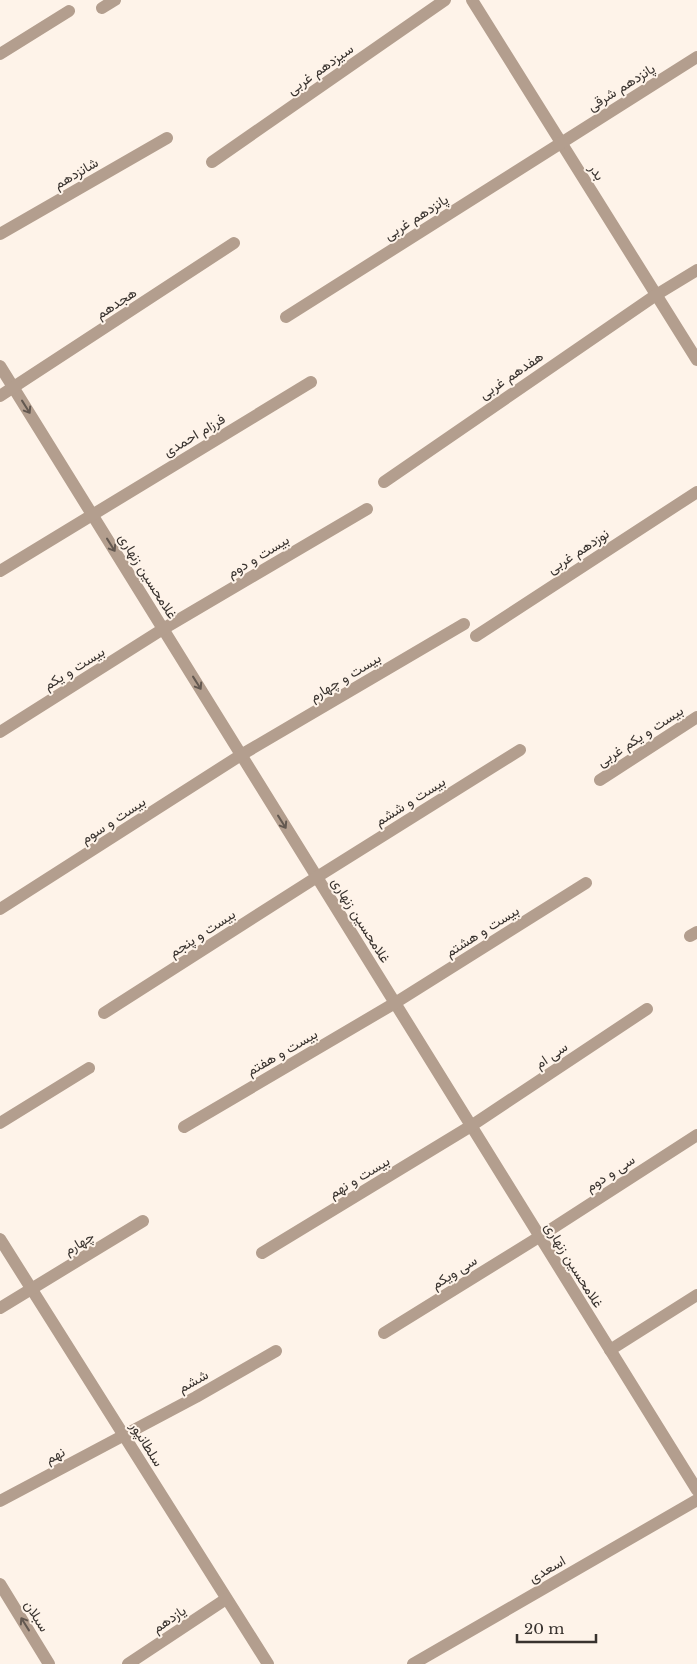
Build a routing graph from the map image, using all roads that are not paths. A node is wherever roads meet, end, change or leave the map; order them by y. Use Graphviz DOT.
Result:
graph roads {
  1 [pos="115,0"];
  2 [pos="445,0"];
  3 [pos="472,0"];
  4 [pos="102,8"];
  5 [pos="70,11"];
  6 [pos="0,54"];
  7 [pos="697,57"];
  8 [pos="167,138"];
  9 [pos="561,143"];
  10 [pos="212,162"];
  11 [pos="0,234"];
  12 [pos="234,243"];
  13 [pos="697,270"];
  14 [pos="656,295"];
  15 [pos="286,317"];
  16 [pos="697,360"];
  17 [pos="0,366"];
  18 [pos="311,382"];
  19 [pos="14,388"];
  20 [pos="0,396"];
  21 [pos="384,482"];
  22 [pos="697,492"];
  23 [pos="367,509"];
  24 [pos="92,514"];
  25 [pos="0,571"];
  26 [pos="464,624"];
  27 [pos="163,629"];
  28 [pos="476,636"];
  29 [pos="697,717"];
  30 [pos="0,732"];
  31 [pos="520,750"];
  32 [pos="241,755"];
  33 [pos="600,780"];
  34 [pos="317,877"];
  35 [pos="586,883"];
  36 [pos="0,909"];
  37 [pos="395,1004"];
  38 [pos="648,1009"];
  39 [pos="104,1013"];
  40 [pos="89,1068"];
  41 [pos="0,1123"];
  42 [pos="471,1126"];
  43 [pos="184,1127"];
  44 [pos="697,1135"];
  45 [pos="143,1221"];
  46 [pos="539,1236"];
  47 [pos="0,1239"];
  48 [pos="262,1254"];
  49 [pos="32,1290"];
  50 [pos="697,1295"];
  51 [pos="0,1308"];
  52 [pos="384,1333"];
  53 [pos="610,1350"];
  54 [pos="276,1351"];
  55 [pos="124,1436"];
  56 [pos="697,1490"];
  57 [pos="697,1500"];
  58 [pos="0,1501"];
  59 [pos="0,1584"];
  60 [pos="226,1598"];
  61 [pos="49,1664"];
  62 [pos="128,1664"];
  63 [pos="268,1664"];
  64 [pos="413,1664"];
  1 -- 4 [label="street"];
  2 -- 10 [label="street, سیزدهم غربی"];
  3 -- 9 [label="street, بدر"];
  5 -- 6 [label="street"];
  7 -- 9 [label="street, پانزدهم شرقی"];
  8 -- 11 [label="street, شانزدهم"];
  9 -- 14 [label="street, بدر"];
  9 -- 15 [label="street, پانزدهم غربی"];
  12 -- 19 [label="street, هجدهم"];
  13 -- 14 [label="street, هفدهم غربی"];
  14 -- 16 [label="street, بدر"];
  14 -- 21 [label="street, هفدهم غربی"];
  17 -- 19 [label="street, غلامحسین زنهاری"];
  18 -- 24 [label="street, فرزام احمدی"];
  19 -- 20 [label="street, هجدهم"];
  19 -- 24 [label="street, غلامحسین زنهاری, one-way"];
  22 -- 28 [label="street, نوزدهم غربی"];
  23 -- 27 [label="street, بیست و دوم"];
  24 -- 25 [label="street, فرزام احمدی"];
  24 -- 27 [label="street, غلامحسین زنهاری, one-way"];
  26 -- 32 [label="street, بیست و چهارم"];
  27 -- 30 [label="street, بیست و یکم"];
  27 -- 32 [label="street, غلامحسین زنهاری, one-way"];
  29 -- 33 [label="street, بیست و یکم غربی"];
  31 -- 34 [label="street, بیست و ششم"];
  32 -- 34 [label="street, غلامحسین زنهاری, one-way"];
  32 -- 36 [label="street, بیست و سوم"];
  34 -- 37 [label="street, غلامحسین زنهاری"];
  34 -- 39 [label="street, بیست و پنجم"];
  35 -- 37 [label="street, بیست و هشتم"];
  37 -- 42 [label="street, غلامحسین زنهاری"];
  37 -- 43 [label="street, بیست و هفتم"];
  38 -- 42 [label="street, سی ام"];
  40 -- 41 [label="street"];
  42 -- 46 [label="street, غلامحسین زنهاری"];
  42 -- 48 [label="street, بیست و نهم"];
  44 -- 46 [label="street, سی و دوم"];
  45 -- 49 [label="street, چهارم"];
  46 -- 52 [label="street, سی ویکم"];
  46 -- 53 [label="street, غلامحسین زنهاری"];
  47 -- 49 [label="street, سلطانپور"];
  49 -- 51 [label="street, چهارم"];
  49 -- 55 [label="street, سلطانپور"];
  50 -- 53 [label="street"];
  53 -- 56 [label="street, غلامحسین زنهاری"];
  54 -- 55 [label="street, ششم"];
  55 -- 58 [label="street, نهم"];
  55 -- 60 [label="street, سلطانپور"];
  57 -- 64 [label="street, اسعدی"];
  61 -- 59 [label="street, سبلان, one-way"];
  60 -- 62 [label="street, یازدهم"];
  60 -- 63 [label="street, سلطانپور"];
}
